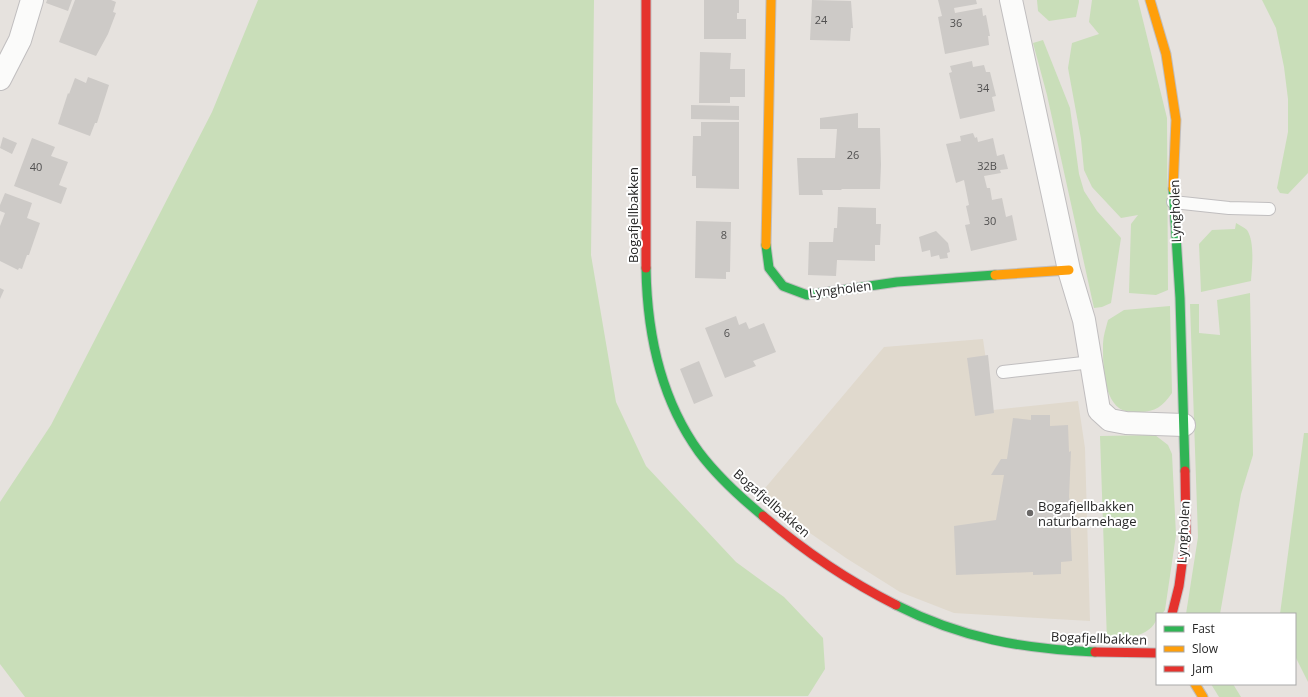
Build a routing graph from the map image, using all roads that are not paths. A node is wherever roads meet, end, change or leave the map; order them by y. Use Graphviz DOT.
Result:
graph roads {
  1 [pos="32,0"];
  2 [pos="646,0"];
  3 [pos="770,0"];
  4 [pos="1010,0"];
  5 [pos="1150,0"];
  6 [pos="0,78"];
  7 [pos="1173,202"];
  8 [pos="1269,209"];
  9 [pos="1069,270"];
  10 [pos="1092,362"];
  11 [pos="1003,372"];
  12 [pos="1184,425"];
  13 [pos="1172,613"];
  14 [pos="1156,653"];
  15 [pos="1196,685"];
  16 [pos="1203,697"];
  1 -- 6 [label="street"];
  2 -- 14 [label="street, Bogafjellbakken"];
  3 -- 9 [label="street, Lyngholen"];
  4 -- 9 [label="street"];
  5 -- 7 [label="street, Lyngholen"];
  7 -- 8 [label="lane"];
  7 -- 12 [label="street, Lyngholen"];
  9 -- 10 [label="street"];
  10 -- 11 [label="lane"];
  10 -- 12 [label="street"];
  12 -- 13 [label="street, Lyngholen"];
  15 -- 16 [label="street"];
}
